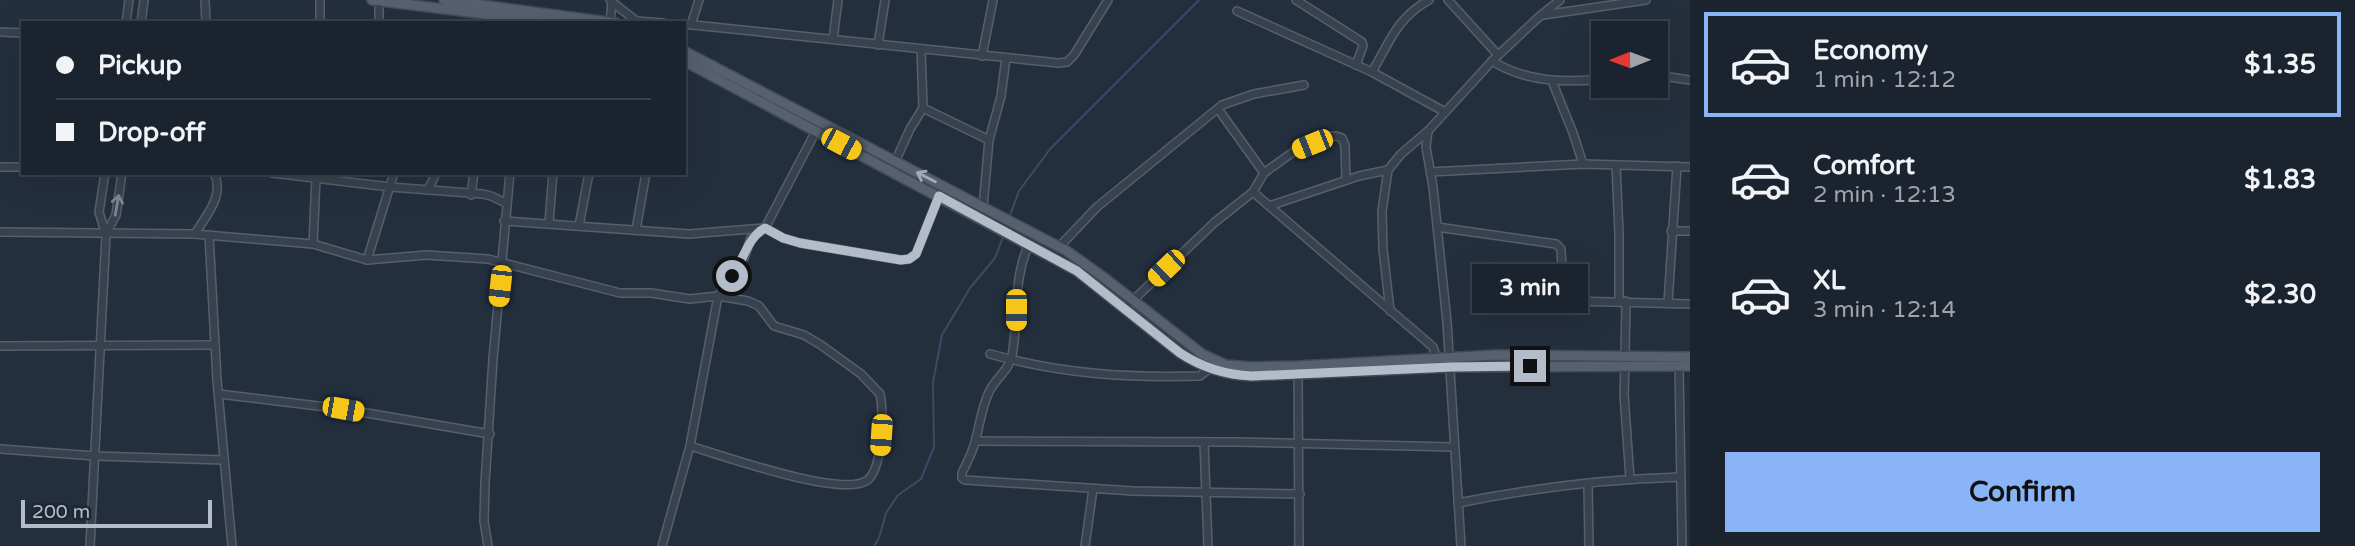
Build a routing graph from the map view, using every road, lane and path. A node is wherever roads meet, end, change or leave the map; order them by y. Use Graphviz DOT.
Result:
graph roads {
  1 [pos="129,0"];
  2 [pos="144,0"];
  3 [pos="205,0"];
  4 [pos="320,0"];
  5 [pos="444,0"];
  6 [pos="699,0"];
  7 [pos="838,0"];
  8 [pos="885,0"];
  9 [pos="993,0"];
  10 [pos="1108,0"];
  11 [pos="1296,0"];
  12 [pos="1429,0"];
  13 [pos="1448,0"];
  14 [pos="1560,0"];
  15 [pos="1646,0"];
  16 [pos="376,1"];
  17 [pos="458,1"];
  18 [pos="611,1"];
  19 [pos="1237,11"];
  20 [pos="1540,16"];
  21 [pos="126,21"];
  22 [pos="141,21"];
  23 [pos="206,21"];
  24 [pos="320,21"];
  25 [pos="379,21"];
  26 [pos="527,21"];
  27 [pos="605,21"];
  28 [pos="612,21"];
  29 [pos="637,21"];
  30 [pos="688,25"];
  31 [pos="0,32"];
  32 [pos="21,33"];
  33 [pos="833,39"];
  34 [pos="878,45"];
  35 [pos="921,49"];
  36 [pos="686,52"];
  37 [pos="982,56"];
  38 [pos="1006,58"];
  39 [pos="1495,58"];
  40 [pos="686,62"];
  41 [pos="1356,65"];
  42 [pos="1372,72"];
  43 [pos="1668,77"];
  44 [pos="1591,79"];
  45 [pos="1690,80"];
  46 [pos="1552,81"];
  47 [pos="1304,85"];
  48 [pos="923,108"];
  49 [pos="1217,108"];
  50 [pos="1446,112"];
  51 [pos="816,131"];
  52 [pos="1428,131"];
  53 [pos="989,140"];
  54 [pos="895,162"];
  55 [pos="1583,164"];
  56 [pos="1616,165"];
  57 [pos="1677,166"];
  58 [pos="0,167"];
  59 [pos="21,167"];
  60 [pos="1690,167"];
  61 [pos="1388,170"];
  62 [pos="1430,172"];
  63 [pos="1264,173"];
  64 [pos="105,175"];
  65 [pos="122,175"];
  66 [pos="214,175"];
  67 [pos="290,175"];
  68 [pos="393,175"];
  69 [pos="435,175"];
  70 [pos="474,175"];
  71 [pos="510,175"];
  72 [pos="554,175"];
  73 [pos="589,175"];
  74 [pos="646,175"];
  75 [pos="331,177"];
  76 [pos="316,178"];
  77 [pos="1346,180"];
  78 [pos="390,187"];
  79 [pos="428,190"];
  80 [pos="1253,192"];
  81 [pos="471,195"];
  82 [pos="939,196"];
  83 [pos="506,203"];
  84 [pos="1269,206"];
  85 [pos="984,208"];
  86 [pos="505,221"];
  87 [pos="549,223"];
  88 [pos="579,226"];
  89 [pos="1437,227"];
  90 [pos="765,228"];
  91 [pos="636,230"];
  92 [pos="1671,231"];
  93 [pos="1690,231"];
  94 [pos="0,232"];
  95 [pos="195,234"];
  96 [pos="106,235"];
  97 [pos="209,235"];
  98 [pos="1026,243"];
  99 [pos="313,244"];
  100 [pos="1059,247"];
  101 [pos="367,260"];
  102 [pos="503,262"];
  103 [pos="718,296"];
  104 [pos="1132,300"];
  105 [pos="1622,301"];
  106 [pos="1668,303"];
  107 [pos="1690,304"];
  108 [pos="1125,308"];
  109 [pos="1390,311"];
  110 [pos="100,344"];
  111 [pos="215,345"];
  112 [pos="0,346"];
  113 [pos="990,354"];
  114 [pos="1690,357"];
  115 [pos="1012,360"];
  116 [pos="1625,361"];
  117 [pos="1450,362"];
  118 [pos="1437,363"];
  119 [pos="1679,366"];
  120 [pos="1690,366"];
  121 [pos="1209,369"];
  122 [pos="1298,370"];
  123 [pos="219,394"];
  124 [pos="489,434"];
  125 [pos="976,441"];
  126 [pos="1204,442"];
  127 [pos="1299,444"];
  128 [pos="690,446"];
  129 [pos="1454,447"];
  130 [pos="0,449"];
  131 [pos="95,456"];
  132 [pos="224,460"];
  133 [pos="1681,477"];
  134 [pos="1630,479"];
  135 [pos="1588,483"];
  136 [pos="1093,489"];
  137 [pos="1206,492"];
  138 [pos="1300,494"];
  139 [pos="1458,503"];
  140 [pos="90,546"];
  141 [pos="232,546"];
  142 [pos="488,546"];
  143 [pos="662,546"];
  144 [pos="1085,546"];
  145 [pos="1208,546"];
  146 [pos="1299,546"];
  147 [pos="1461,546"];
  148 [pos="1589,546"];
  149 [pos="1682,546"];
  1 -- 21 [label="street"];
  2 -- 22 [label="street"];
  3 -- 23 [label="street"];
  4 -- 24 [label="street"];
  5 -- 17 [label="main road"];
  6 -- 30 [label="street"];
  7 -- 33 [label="street"];
  8 -- 34 [label="street"];
  9 -- 37 [label="street"];
  10 -- 38 [label="street"];
  11 -- 41 [label="street"];
  12 -- 42 [label="street"];
  13 -- 39 [label="street"];
  14 -- 20 [label="street"];
  15 -- 20 [label="street"];
  16 -- 25 [label="street"];
  16 -- 26 [label="main road"];
  17 -- 27 [label="main road"];
  18 -- 28 [label="street"];
  18 -- 29 [label="street"];
  19 -- 41 [label="street"];
  20 -- 39 [label="street"];
  30 -- 33 [label="street"];
  31 -- 32 [label="street"];
  33 -- 34 [label="street"];
  34 -- 35 [label="street"];
  35 -- 37 [label="street"];
  35 -- 48 [label="street"];
  36 -- 54 [label="main road"];
  37 -- 38 [label="street"];
  38 -- 53 [label="street"];
  39 -- 46 [label="street"];
  39 -- 50 [label="street"];
  40 -- 51 [label="main road"];
  41 -- 42 [label="street"];
  42 -- 50 [label="street"];
  43 -- 45 [label="street"];
  44 -- 46 [label="street"];
  46 -- 55 [label="street"];
  47 -- 49 [label="street"];
  48 -- 53 [label="street"];
  48 -- 54 [label="street"];
  49 -- 63 [label="street"];
  49 -- 100 [label="street"];
  50 -- 52 [label="street"];
  51 -- 82 [label="main road"];
  51 -- 90 [label="street"];
  52 -- 61 [label="street"];
  52 -- 62 [label="street"];
  53 -- 85 [label="street"];
  85 -- 54 [label="main road, one-way"];
  55 -- 56 [label="street"];
  55 -- 62 [label="street"];
  56 -- 57 [label="street"];
  56 -- 105 [label="street"];
  57 -- 60 [label="street"];
  57 -- 92 [label="street"];
  58 -- 59 [label="street"];
  61 -- 77 [label="street"];
  61 -- 109 [label="street"];
  62 -- 89 [label="street"];
  63 -- 77 [label="street"];
  63 -- 80 [label="street"];
  64 -- 96 [label="street"];
  96 -- 65 [label="street, one-way"];
  66 -- 95 [label="street"];
  67 -- 76 [label="street"];
  68 -- 78 [label="street"];
  69 -- 79 [label="street"];
  70 -- 81 [label="street"];
  71 -- 83 [label="street"];
  72 -- 87 [label="street"];
  73 -- 88 [label="street"];
  74 -- 91 [label="street"];
  75 -- 76 [label="street"];
  75 -- 78 [label="street"];
  76 -- 99 [label="street"];
  77 -- 84 [label="street"];
  78 -- 79 [label="street"];
  78 -- 101 [label="street"];
  79 -- 81 [label="street"];
  80 -- 84 [label="street"];
  80 -- 104 [label="street"];
  81 -- 83 [label="street"];
  82 -- 90 [label="street"];
  82 -- 98 [label="main road"];
  83 -- 86 [label="street"];
  84 -- 109 [label="street"];
  85 -- 100 [label="main road"];
  86 -- 87 [label="street"];
  86 -- 102 [label="street"];
  87 -- 88 [label="street"];
  88 -- 91 [label="street"];
  89 -- 105 [label="street"];
  89 -- 117 [label="street"];
  90 -- 91 [label="street"];
  90 -- 103 [label="street"];
  92 -- 93 [label="street"];
  92 -- 106 [label="street"];
  94 -- 96 [label="street"];
  95 -- 96 [label="street"];
  95 -- 97 [label="street"];
  96 -- 110 [label="street"];
  97 -- 99 [label="street"];
  97 -- 111 [label="street"];
  98 -- 108 [label="main road"];
  98 -- 115 [label="street"];
  99 -- 101 [label="street"];
  100 -- 104 [label="main road"];
  101 -- 102 [label="street"];
  102 -- 103 [label="street"];
  102 -- 124 [label="street"];
  103 -- 128 [label="street"];
  103 -- 128 [label="street"];
  104 -- 108 [label="street"];
  104 -- 122 [label="main road"];
  105 -- 106 [label="street"];
  105 -- 116 [label="street"];
  106 -- 107 [label="street"];
  108 -- 121 [label="main road"];
  109 -- 118 [label="street"];
  110 -- 111 [label="street"];
  110 -- 112 [label="street"];
  110 -- 131 [label="street"];
  111 -- 123 [label="street"];
  113 -- 115 [label="street"];
  114 -- 116 [label="main road"];
  115 -- 121 [label="street"];
  115 -- 125 [label="street"];
  116 -- 117 [label="main road"];
  116 -- 119 [label="main road"];
  116 -- 134 [label="street"];
  117 -- 118 [label="main road"];
  117 -- 129 [label="street"];
  118 -- 122 [label="main road"];
  119 -- 120 [label="main road"];
  119 -- 133 [label="street"];
  121 -- 122 [label="main road"];
  122 -- 127 [label="street"];
  123 -- 124 [label="street"];
  123 -- 132 [label="street"];
  124 -- 142 [label="street"];
  125 -- 126 [label="street"];
  125 -- 136 [label="street"];
  126 -- 127 [label="street"];
  126 -- 137 [label="street"];
  127 -- 129 [label="street"];
  127 -- 138 [label="street"];
  128 -- 143 [label="street"];
  129 -- 139 [label="street"];
  130 -- 131 [label="street"];
  131 -- 132 [label="street"];
  131 -- 140 [label="street"];
  132 -- 141 [label="street"];
  133 -- 134 [label="street"];
  133 -- 149 [label="street"];
  134 -- 135 [label="street"];
  135 -- 139 [label="street"];
  135 -- 148 [label="street"];
  136 -- 137 [label="street"];
  136 -- 144 [label="street"];
  137 -- 138 [label="street"];
  137 -- 145 [label="street"];
  138 -- 146 [label="street"];
  139 -- 147 [label="street"];
}
